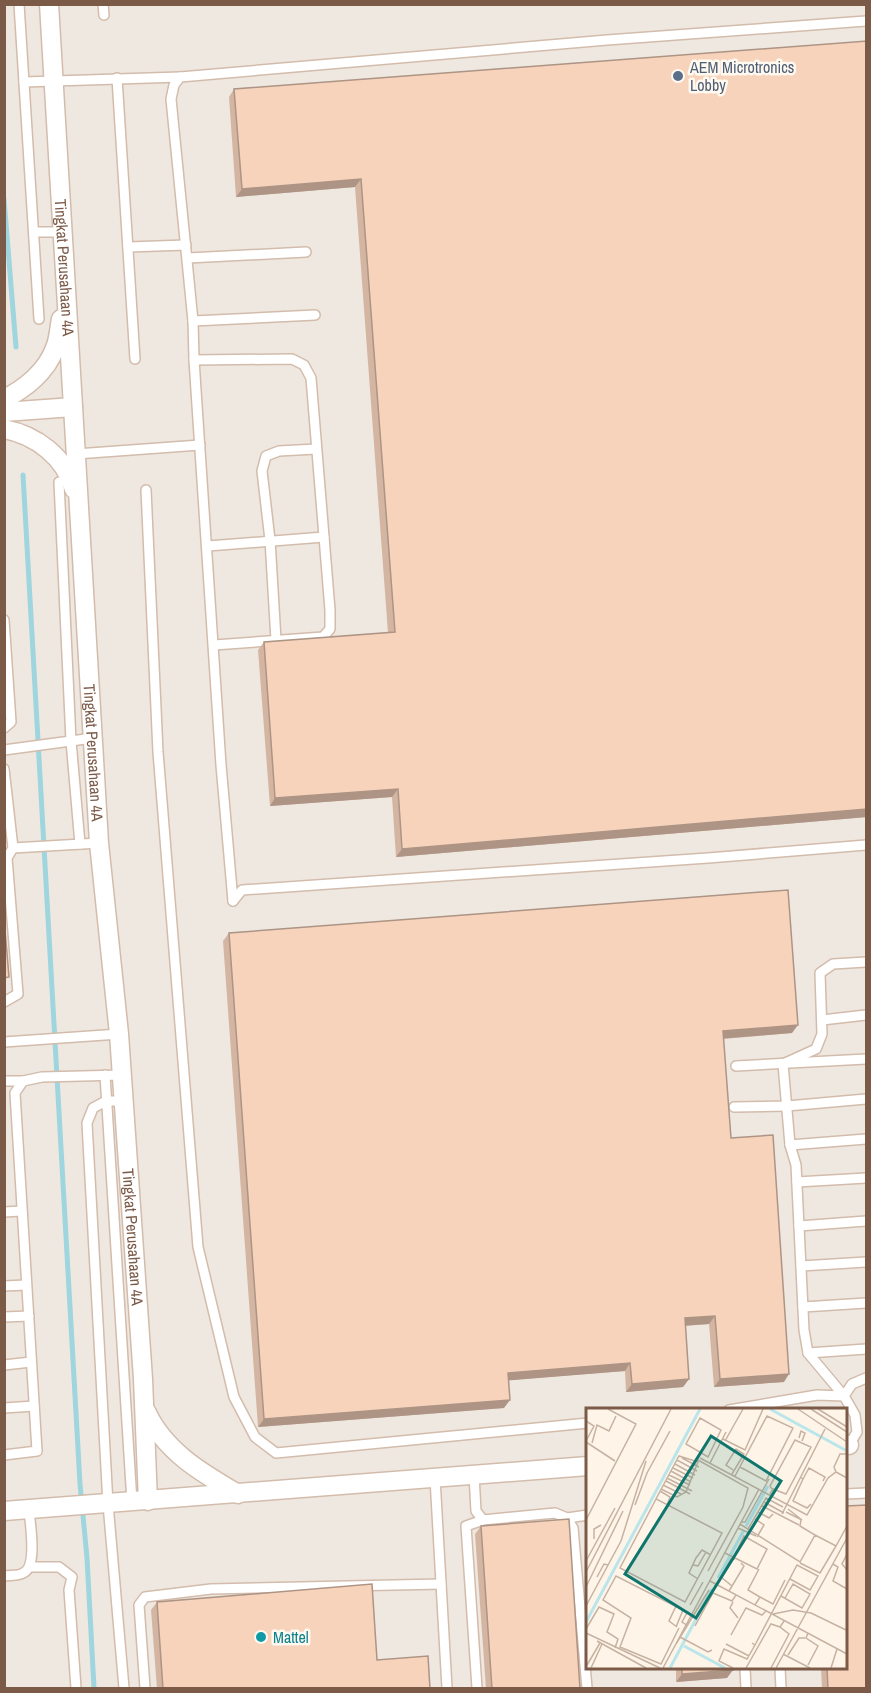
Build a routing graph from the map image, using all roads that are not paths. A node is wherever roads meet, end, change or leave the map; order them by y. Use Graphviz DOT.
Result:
graph roads {
  1 [pos="19,4"];
  2 [pos="49,4"];
  3 [pos="103,4"];
  4 [pos="104,15"];
  5 [pos="867,21"];
  6 [pos="180,77"];
  7 [pos="117,78"];
  8 [pos="53,80"];
  9 [pos="24,82"];
  10 [pos="34,232"];
  11 [pos="62,232"];
  12 [pos="186,245"];
  13 [pos="128,247"];
  14 [pos="306,252"];
  15 [pos="188,258"];
  16 [pos="66,281"];
  17 [pos="315,315"];
  18 [pos="39,319"];
  19 [pos="193,321"];
  20 [pos="135,359"];
  21 [pos="194,360"];
  22 [pos="4,399"];
  23 [pos="73,407"];
  24 [pos="4,412"];
  25 [pos="4,429"];
  26 [pos="200,445"];
  27 [pos="316,448"];
  28 [pos="76,454"];
  29 [pos="59,482"];
  30 [pos="146,490"];
  31 [pos="80,517"];
  32 [pos="61,525"];
  33 [pos="324,537"];
  34 [pos="270,540"];
  35 [pos="208,546"];
  36 [pos="4,620"];
  37 [pos="276,640"];
  38 [pos="214,645"];
  39 [pos="90,695"];
  40 [pos="69,697"];
  41 [pos="4,728"];
  42 [pos="93,738"];
  43 [pos="71,741"];
  44 [pos="4,750"];
  45 [pos="4,769"];
  46 [pos="5,786"];
  47 [pos="99,843"];
  48 [pos="80,844"];
  49 [pos="867,845"];
  50 [pos="13,848"];
  51 [pos="867,962"];
  52 [pos="4,1002"];
  53 [pos="867,1015"];
  54 [pos="822,1020"];
  55 [pos="119,1034"];
  56 [pos="4,1042"];
  57 [pos="867,1059"];
  58 [pos="783,1064"];
  59 [pos="736,1066"];
  60 [pos="113,1075"];
  61 [pos="4,1081"];
  62 [pos="23,1081"];
  63 [pos="867,1099"];
  64 [pos="115,1101"];
  65 [pos="787,1106"];
  66 [pos="734,1107"];
  67 [pos="867,1138"];
  68 [pos="790,1145"];
  69 [pos="867,1178"];
  70 [pos="797,1182"];
  71 [pos="21,1211"];
  72 [pos="4,1212"];
  73 [pos="867,1221"];
  74 [pos="799,1226"];
  75 [pos="867,1262"];
  76 [pos="801,1266"];
  77 [pos="26,1285"];
  78 [pos="4,1286"];
  79 [pos="867,1303"];
  80 [pos="803,1306"];
  81 [pos="29,1316"];
  82 [pos="4,1317"];
  83 [pos="867,1349"];
  84 [pos="808,1353"];
  85 [pos="31,1362"];
  86 [pos="4,1365"];
  87 [pos="867,1378"];
  88 [pos="143,1379"];
  89 [pos="844,1396"];
  90 [pos="34,1406"];
  91 [pos="4,1408"];
  92 [pos="741,1408"];
  93 [pos="586,1423"];
  94 [pos="847,1445"];
  95 [pos="4,1455"];
  96 [pos="586,1466"];
  97 [pos="474,1475"];
  98 [pos="435,1478"];
  99 [pos="867,1493"];
  100 [pos="238,1494"];
  101 [pos="847,1494"];
  102 [pos="140,1501"];
  103 [pos="108,1504"];
  104 [pos="29,1510"];
  105 [pos="4,1512"];
  106 [pos="586,1515"];
  107 [pos="567,1518"];
  108 [pos="483,1520"];
  109 [pos="30,1568"];
  110 [pos="4,1576"];
  111 [pos="441,1584"];
  112 [pos="745,1669"];
  113 [pos="780,1669"];
  114 [pos="76,1689"];
  115 [pos="124,1689"];
  116 [pos="144,1689"];
  117 [pos="447,1689"];
  118 [pos="477,1689"];
  119 [pos="587,1689"];
  120 [pos="746,1689"];
  121 [pos="781,1689"];
  1 -- 9 [label="lane"];
  2 -- 8 [label="street, Tingkat Perusahaan 4A"];
  3 -- 4 [label="lane"];
  5 -- 6 [label="lane"];
  6 -- 7 [label="lane"];
  6 -- 12 [label="lane"];
  7 -- 8 [label="lane"];
  7 -- 13 [label="lane"];
  8 -- 9 [label="lane"];
  8 -- 11 [label="street, Tingkat Perusahaan 4A"];
  9 -- 10 [label="lane"];
  10 -- 11 [label="lane"];
  10 -- 18 [label="lane"];
  11 -- 16 [label="street, Tingkat Perusahaan 4A"];
  12 -- 13 [label="lane"];
  12 -- 15 [label="lane"];
  13 -- 20 [label="lane"];
  14 -- 15 [label="lane"];
  15 -- 19 [label="lane"];
  16 -- 22 [label="street"];
  16 -- 23 [label="street, Tingkat Perusahaan 4A"];
  17 -- 19 [label="lane"];
  19 -- 21 [label="lane"];
  21 -- 26 [label="lane"];
  21 -- 27 [label="lane"];
  23 -- 24 [label="street"];
  23 -- 28 [label="street, Tingkat Perusahaan 4A"];
  25 -- 31 [label="street"];
  26 -- 28 [label="lane"];
  26 -- 35 [label="lane"];
  27 -- 33 [label="lane"];
  27 -- 34 [label="lane"];
  28 -- 31 [label="street, Tingkat Perusahaan 4A"];
  29 -- 32 [label="lane"];
  30 -- 93 [label="lane"];
  31 -- 32 [label="lane"];
  31 -- 39 [label="street, Tingkat Perusahaan 4A"];
  32 -- 40 [label="lane"];
  33 -- 34 [label="lane"];
  33 -- 37 [label="lane"];
  34 -- 35 [label="lane"];
  34 -- 37 [label="lane"];
  35 -- 38 [label="lane"];
  36 -- 41 [label="lane"];
  37 -- 38 [label="lane"];
  38 -- 49 [label="lane"];
  39 -- 40 [label="lane"];
  39 -- 42 [label="street, Tingkat Perusahaan 4A"];
  40 -- 43 [label="lane"];
  42 -- 43 [label="lane"];
  42 -- 47 [label="street, Tingkat Perusahaan 4A"];
  43 -- 44 [label="lane"];
  43 -- 48 [label="lane"];
  45 -- 46 [label="lane"];
  46 -- 50 [label="lane"];
  47 -- 48 [label="lane"];
  47 -- 55 [label="street, Tingkat Perusahaan 4A"];
  48 -- 50 [label="lane"];
  50 -- 52 [label="lane"];
  51 -- 54 [label="lane"];
  53 -- 54 [label="lane"];
  54 -- 58 [label="lane"];
  55 -- 56 [label="lane"];
  55 -- 60 [label="street, Tingkat Perusahaan 4A"];
  57 -- 58 [label="lane"];
  58 -- 59 [label="lane"];
  58 -- 65 [label="lane"];
  60 -- 62 [label="lane"];
  60 -- 64 [label="street, Tingkat Perusahaan 4A"];
  61 -- 62 [label="lane"];
  62 -- 71 [label="lane"];
  63 -- 65 [label="lane"];
  64 -- 88 [label="street, Tingkat Perusahaan 4A"];
  64 -- 102 [label="lane"];
  64 -- 103 [label="lane"];
  65 -- 66 [label="lane"];
  65 -- 68 [label="lane"];
  67 -- 68 [label="lane"];
  68 -- 70 [label="lane"];
  69 -- 70 [label="lane"];
  70 -- 74 [label="lane"];
  71 -- 72 [label="lane"];
  71 -- 77 [label="lane"];
  73 -- 74 [label="lane"];
  74 -- 76 [label="lane"];
  75 -- 76 [label="lane"];
  76 -- 80 [label="lane"];
  77 -- 78 [label="lane"];
  77 -- 81 [label="lane"];
  79 -- 80 [label="lane"];
  80 -- 84 [label="lane"];
  81 -- 82 [label="lane"];
  81 -- 85 [label="lane"];
  83 -- 84 [label="lane"];
  84 -- 89 [label="lane"];
  85 -- 86 [label="lane"];
  85 -- 90 [label="lane"];
  87 -- 89 [label="lane"];
  88 -- 100 [label="street"];
  88 -- 102 [label="street, Tingkat Perusahaan 4A"];
  89 -- 92 [label="lane"];
  89 -- 94 [label="lane"];
  90 -- 91 [label="lane"];
  90 -- 95 [label="lane"];
  96 -- 97 [label="street"];
  97 -- 98 [label="street"];
  97 -- 108 [label="lane"];
  98 -- 100 [label="street"];
  98 -- 111 [label="lane"];
  99 -- 101 [label="lane"];
  100 -- 102 [label="street"];
  102 -- 103 [label="street"];
  103 -- 104 [label="street"];
  103 -- 115 [label="lane"];
  104 -- 105 [label="street"];
  104 -- 109 [label="lane"];
  106 -- 107 [label="lane"];
  107 -- 108 [label="lane"];
  107 -- 119 [label="lane"];
  108 -- 118 [label="lane"];
  109 -- 110 [label="lane"];
  109 -- 114 [label="lane"];
  111 -- 116 [label="lane"];
  111 -- 117 [label="lane"];
  112 -- 120 [label="lane"];
  113 -- 121 [label="lane"];
}
